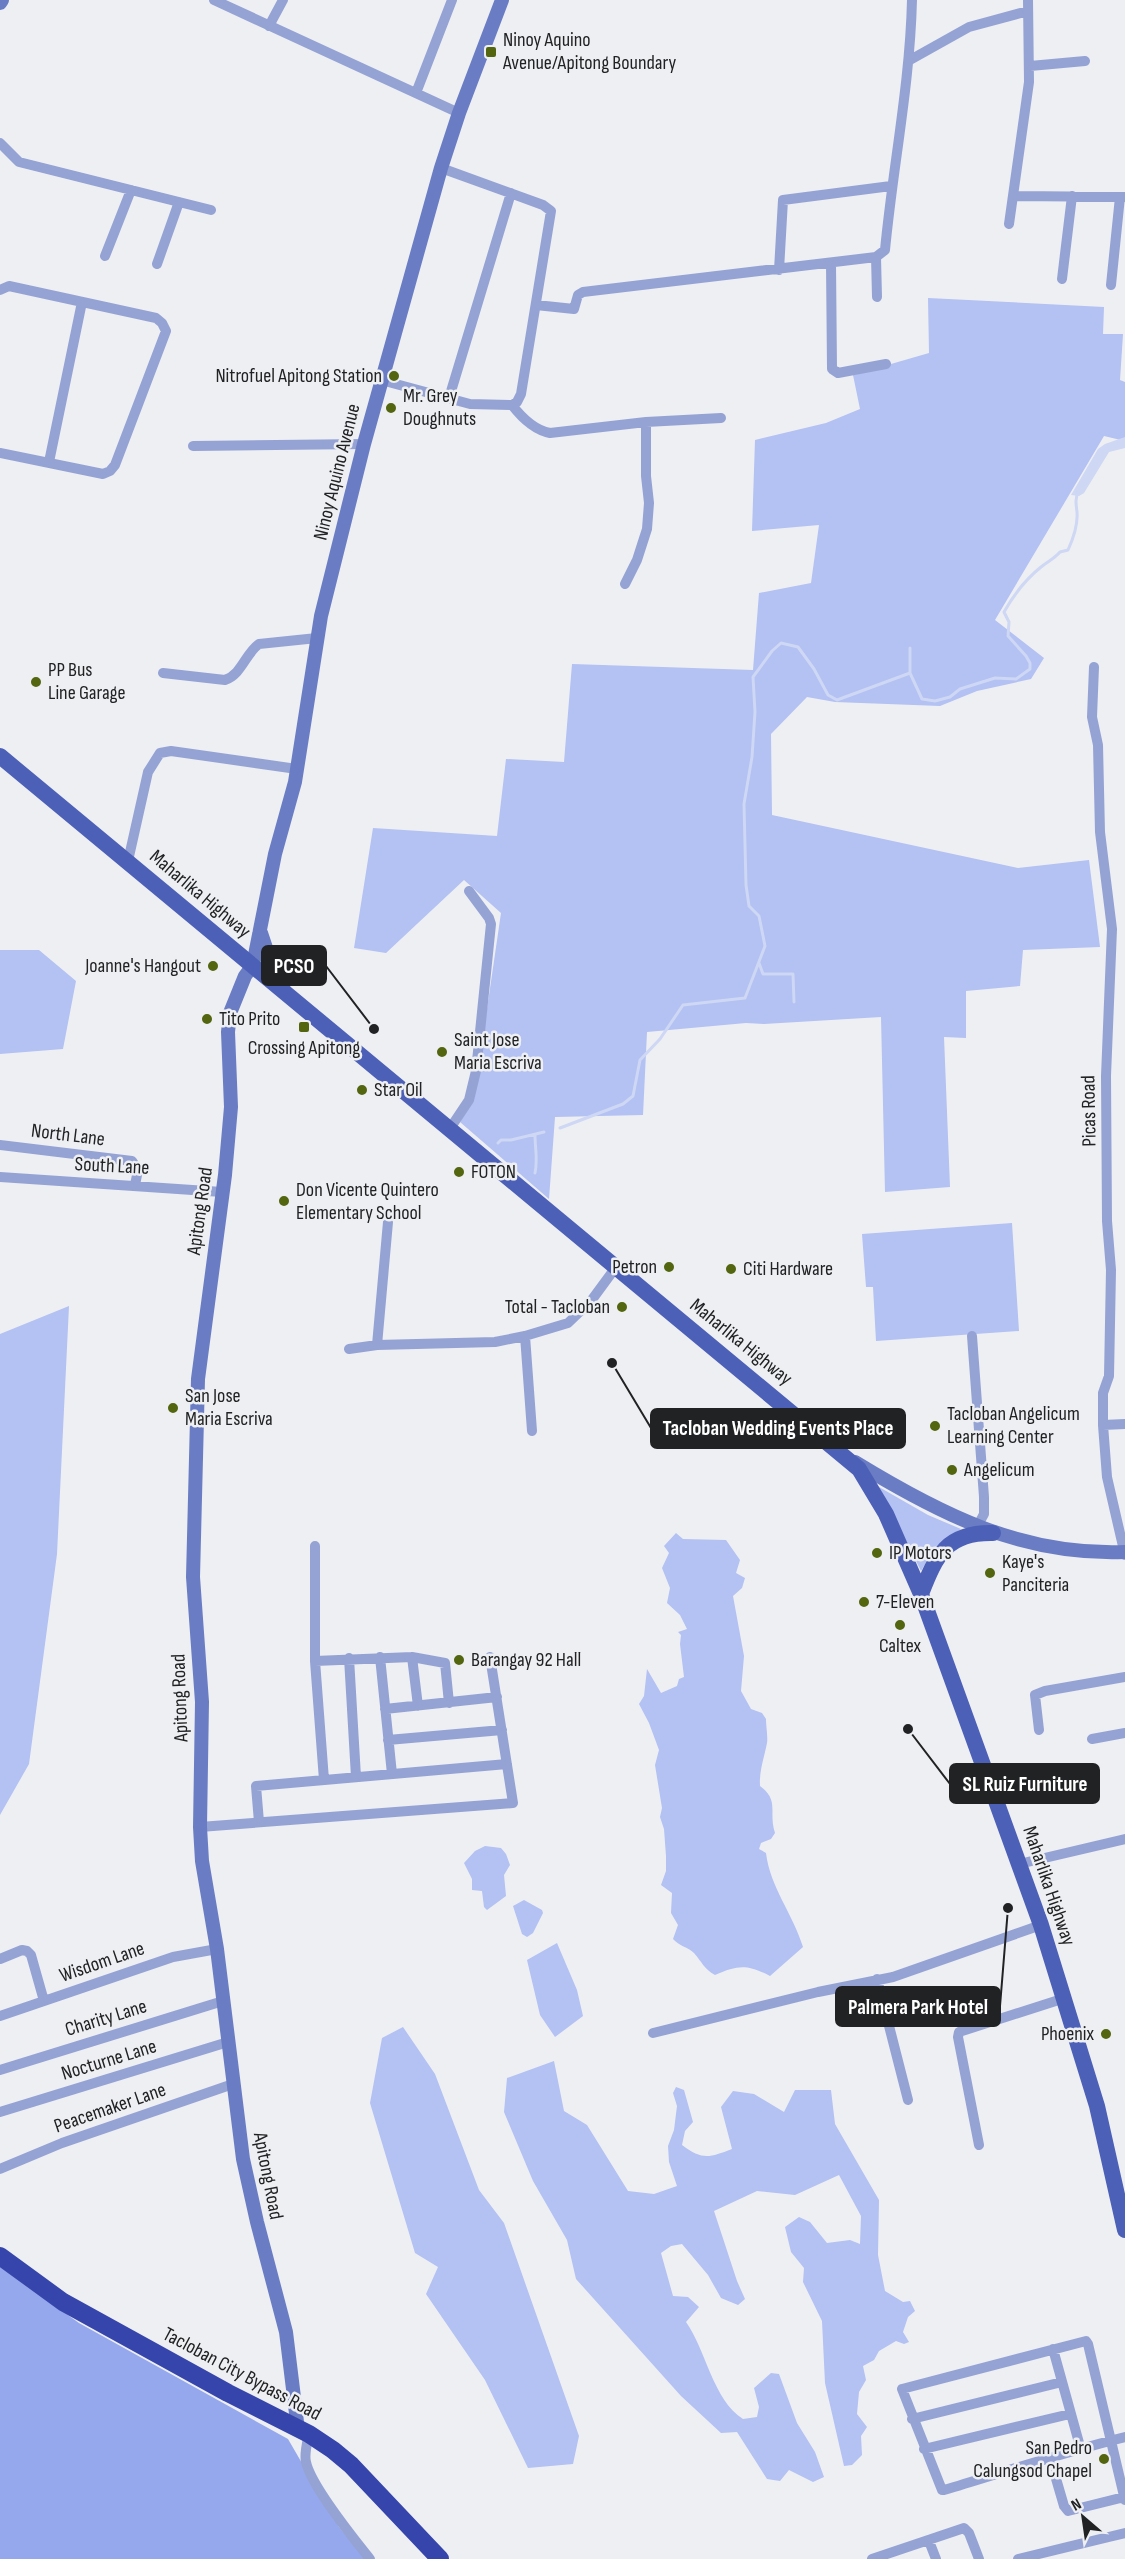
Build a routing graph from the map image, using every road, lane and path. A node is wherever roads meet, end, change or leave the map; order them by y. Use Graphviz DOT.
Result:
graph roads {
  1 [pos="214,0"];
  2 [pos="283,0"];
  3 [pos="452,0"];
  4 [pos="502,0"];
  5 [pos="912,0"];
  6 [pos="1028,6"];
  7 [pos="269,26"];
  8 [pos="910,60"];
  9 [pos="1085,61"];
  10 [pos="1030,66"];
  11 [pos="416,93"];
  12 [pos="459,113"];
  13 [pos="0,143"];
  14 [pos="441,168"];
  15 [pos="891,186"];
  16 [pos="131,190"];
  17 [pos="511,193"];
  18 [pos="1014,196"];
  19 [pos="1072,196"];
  20 [pos="1123,197"];
  21 [pos="179,202"];
  22 [pos="211,210"];
  23 [pos="1009,224"];
  24 [pos="105,256"];
  25 [pos="876,257"];
  26 [pos="158,264"];
  27 [pos="831,264"];
  28 [pos="780,270"];
  29 [pos="1062,279"];
  30 [pos="1111,285"];
  31 [pos="0,290"];
  32 [pos="877,297"];
  33 [pos="82,302"];
  34 [pos="536,305"];
  35 [pos="886,364"];
  36 [pos="381,380"];
  37 [pos="449,398"];
  38 [pos="512,405"];
  39 [pos="721,418"];
  40 [pos="646,422"];
  41 [pos="364,444"];
  42 [pos="193,446"];
  43 [pos="0,453"];
  44 [pos="49,462"];
  45 [pos="625,584"];
  46 [pos="317,638"];
  47 [pos="1094,667"];
  48 [pos="163,673"];
  49 [pos="0,756"];
  50 [pos="297,769"];
  51 [pos="128,861"];
  52 [pos="469,891"];
  53 [pos="260,925"];
  54 [pos="253,965"];
  55 [pos="285,991"];
  56 [pos="449,1130"];
  57 [pos="0,1145"];
  58 [pos="0,1177"];
  59 [pos="135,1185"];
  60 [pos="222,1192"];
  61 [pos="388,1222"];
  62 [pos="616,1267"];
  63 [pos="525,1336"];
  64 [pos="972,1336"];
  65 [pos="377,1345"];
  66 [pos="349,1349"];
  67 [pos="1125,1424"];
  68 [pos="1103,1425"];
  69 [pos="532,1431"];
  70 [pos="848,1458"];
  71 [pos="977,1527"];
  72 [pos="993,1533"];
  73 [pos="315,1546"];
  74 [pos="1125,1553"];
  75 [pos="921,1594"];
  76 [pos="380,1657"];
  77 [pos="412,1657"];
  78 [pos="490,1657"];
  79 [pos="349,1658"];
  80 [pos="315,1661"];
  81 [pos="1125,1677"];
  82 [pos="497,1697"];
  83 [pos="449,1703"];
  84 [pos="418,1706"];
  85 [pos="385,1709"];
  86 [pos="502,1730"];
  87 [pos="1039,1730"];
  88 [pos="1125,1733"];
  89 [pos="1092,1738"];
  90 [pos="388,1740"];
  91 [pos="507,1764"];
  92 [pos="392,1774"];
  93 [pos="356,1777"];
  94 [pos="324,1780"];
  95 [pos="259,1822"];
  96 [pos="200,1827"];
  97 [pos="1125,1839"];
  98 [pos="1019,1864"];
  99 [pos="1041,1925"];
  100 [pos="217,1949"];
  101 [pos="0,1959"];
  102 [pos="877,1979"];
  103 [pos="1065,1998"];
  104 [pos="44,2001"];
  105 [pos="223,2001"];
  106 [pos="0,2016"];
  107 [pos="653,2033"];
  108 [pos="228,2042"];
  109 [pos="0,2070"];
  110 [pos="233,2084"];
  111 [pos="908,2100"];
  112 [pos="0,2112"];
  113 [pos="979,2145"];
  114 [pos="0,2169"];
  115 [pos="1125,2229"];
  116 [pos="0,2256"];
  117 [pos="1053,2349"];
  118 [pos="1062,2382"];
  119 [pos="1070,2414"];
  120 [pos="912,2419"];
  121 [pos="304,2432"];
  122 [pos="1125,2437"];
  123 [pos="1111,2441"];
  124 [pos="924,2449"];
  125 [pos="1081,2450"];
  126 [pos="1050,2458"];
  127 [pos="1125,2498"];
  128 [pos="1125,2533"];
  129 [pos="929,2541"];
  130 [pos="893,2556"];
  131 [pos="1024,2558"];
  132 [pos="370,2559"];
  133 [pos="440,2559"];
  134 [pos="872,2559"];
  135 [pos="936,2559"];
  136 [pos="979,2559"];
  1 -- 7 [label="street"];
  2 -- 7 [label="street"];
  3 -- 11 [label="street"];
  4 -- 12 [label="street, Ninoy Aquino Avenue"];
  5 -- 8 [label="street"];
  6 -- 8 [label="street"];
  6 -- 10 [label="street"];
  7 -- 11 [label="street"];
  8 -- 15 [label="street"];
  9 -- 10 [label="street"];
  10 -- 18 [label="street"];
  11 -- 12 [label="street"];
  12 -- 14 [label="street, Ninoy Aquino Avenue"];
  13 -- 16 [label="street"];
  14 -- 17 [label="street"];
  14 -- 36 [label="street, Ninoy Aquino Avenue"];
  15 -- 25 [label="street"];
  15 -- 28 [label="street"];
  16 -- 21 [label="street"];
  16 -- 24 [label="street"];
  17 -- 34 [label="street"];
  17 -- 37 [label="street"];
  18 -- 19 [label="street"];
  18 -- 23 [label="street"];
  19 -- 20 [label="street"];
  19 -- 29 [label="street"];
  20 -- 30 [label="street"];
  21 -- 22 [label="street"];
  21 -- 26 [label="street"];
  25 -- 27 [label="street"];
  25 -- 32 [label="street"];
  27 -- 28 [label="street"];
  27 -- 35 [label="street"];
  28 -- 34 [label="street"];
  31 -- 33 [label="street"];
  33 -- 44 [label="street"];
  33 -- 44 [label="street"];
  34 -- 38 [label="street"];
  36 -- 37 [label="street"];
  36 -- 41 [label="street, Ninoy Aquino Avenue"];
  37 -- 38 [label="street"];
  38 -- 40 [label="street"];
  39 -- 40 [label="street"];
  40 -- 45 [label="street"];
  41 -- 42 [label="street"];
  41 -- 46 [label="street, Ninoy Aquino Avenue"];
  43 -- 44 [label="street"];
  46 -- 48 [label="street"];
  46 -- 50 [label="street, Ninoy Aquino Avenue"];
  47 -- 68 [label="street, Picas Road"];
  49 -- 51 [label="main road, Maharlika Highway"];
  50 -- 51 [label="street"];
  50 -- 53 [label="street, Ninoy Aquino Avenue"];
  51 -- 54 [label="main road, Maharlika Highway"];
  52 -- 56 [label="street"];
  53 -- 54 [label="street, Ninoy Aquino Avenue"];
  53 -- 55 [label="street"];
  54 -- 55 [label="main road, Maharlika Highway"];
  54 -- 60 [label="street, Apitong Road"];
  55 -- 56 [label="main road, Maharlika Highway"];
  56 -- 62 [label="main road, Maharlika Highway"];
  57 -- 59 [label="street, North Lane"];
  58 -- 59 [label="street, South Lane"];
  59 -- 60 [label="street, South Lane"];
  60 -- 96 [label="street, Apitong Road"];
  61 -- 65 [label="street"];
  62 -- 63 [label="street"];
  62 -- 70 [label="main road, Maharlika Highway"];
  63 -- 65 [label="street"];
  63 -- 69 [label="street"];
  64 -- 71 [label="street"];
  65 -- 66 [label="street"];
  67 -- 68 [label="street"];
  68 -- 74 [label="street, Picas Road"];
  70 -- 71 [label="street"];
  70 -- 75 [label="main road, Maharlika Highway"];
  71 -- 72 [label="street"];
  72 -- 74 [label="street"];
  72 -- 75 [label="main road"];
  73 -- 80 [label="street"];
  75 -- 98 [label="main road, Maharlika Highway"];
  76 -- 77 [label="street"];
  76 -- 79 [label="street"];
  76 -- 85 [label="street"];
  77 -- 83 [label="street"];
  77 -- 84 [label="street"];
  78 -- 82 [label="street"];
  79 -- 80 [label="street"];
  79 -- 93 [label="street"];
  80 -- 94 [label="street"];
  81 -- 87 [label="street"];
  82 -- 83 [label="street"];
  82 -- 86 [label="street"];
  83 -- 84 [label="street"];
  84 -- 85 [label="street"];
  85 -- 90 [label="street"];
  86 -- 90 [label="street"];
  86 -- 91 [label="street"];
  88 -- 89 [label="street"];
  90 -- 92 [label="street"];
  91 -- 92 [label="street"];
  91 -- 95 [label="street"];
  92 -- 93 [label="street"];
  93 -- 94 [label="street"];
  94 -- 95 [label="street"];
  95 -- 96 [label="street"];
  96 -- 100 [label="street, Apitong Road"];
  97 -- 98 [label="street"];
  98 -- 99 [label="main road, Maharlika Highway"];
  99 -- 102 [label="street"];
  99 -- 103 [label="main road, Maharlika Highway"];
  100 -- 104 [label="street, Wisdom Lane"];
  100 -- 105 [label="street, Apitong Road"];
  101 -- 104 [label="street"];
  102 -- 107 [label="street"];
  102 -- 111 [label="street"];
  103 -- 113 [label="street"];
  103 -- 115 [label="main road, Maharlika Highway"];
  104 -- 106 [label="street, Wisdom Lane"];
  105 -- 108 [label="street, Apitong Road"];
  105 -- 109 [label="street, Charity Lane"];
  108 -- 110 [label="street, Apitong Road"];
  108 -- 112 [label="street, Nocturne Lane"];
  110 -- 114 [label="street, Peacemaker Lane"];
  110 -- 121 [label="street, Apitong Road"];
  116 -- 121 [label="highway, Tacloban City Bypass Road"];
  117 -- 118 [label="street"];
  117 -- 120 [label="street"];
  117 -- 123 [label="street"];
  118 -- 119 [label="street"];
  118 -- 120 [label="street"];
  119 -- 124 [label="street"];
  119 -- 125 [label="street"];
  120 -- 124 [label="street"];
  121 -- 132 [label="street"];
  121 -- 133 [label="highway, Tacloban City Bypass Road"];
  122 -- 123 [label="street"];
  123 -- 125 [label="street"];
  123 -- 127 [label="street"];
  124 -- 126 [label="street"];
  125 -- 126 [label="street"];
  126 -- 127 [label="street"];
  128 -- 131 [label="street"];
  129 -- 130 [label="street"];
  129 -- 135 [label="street"];
  129 -- 136 [label="street"];
  130 -- 134 [label="street"];
}
